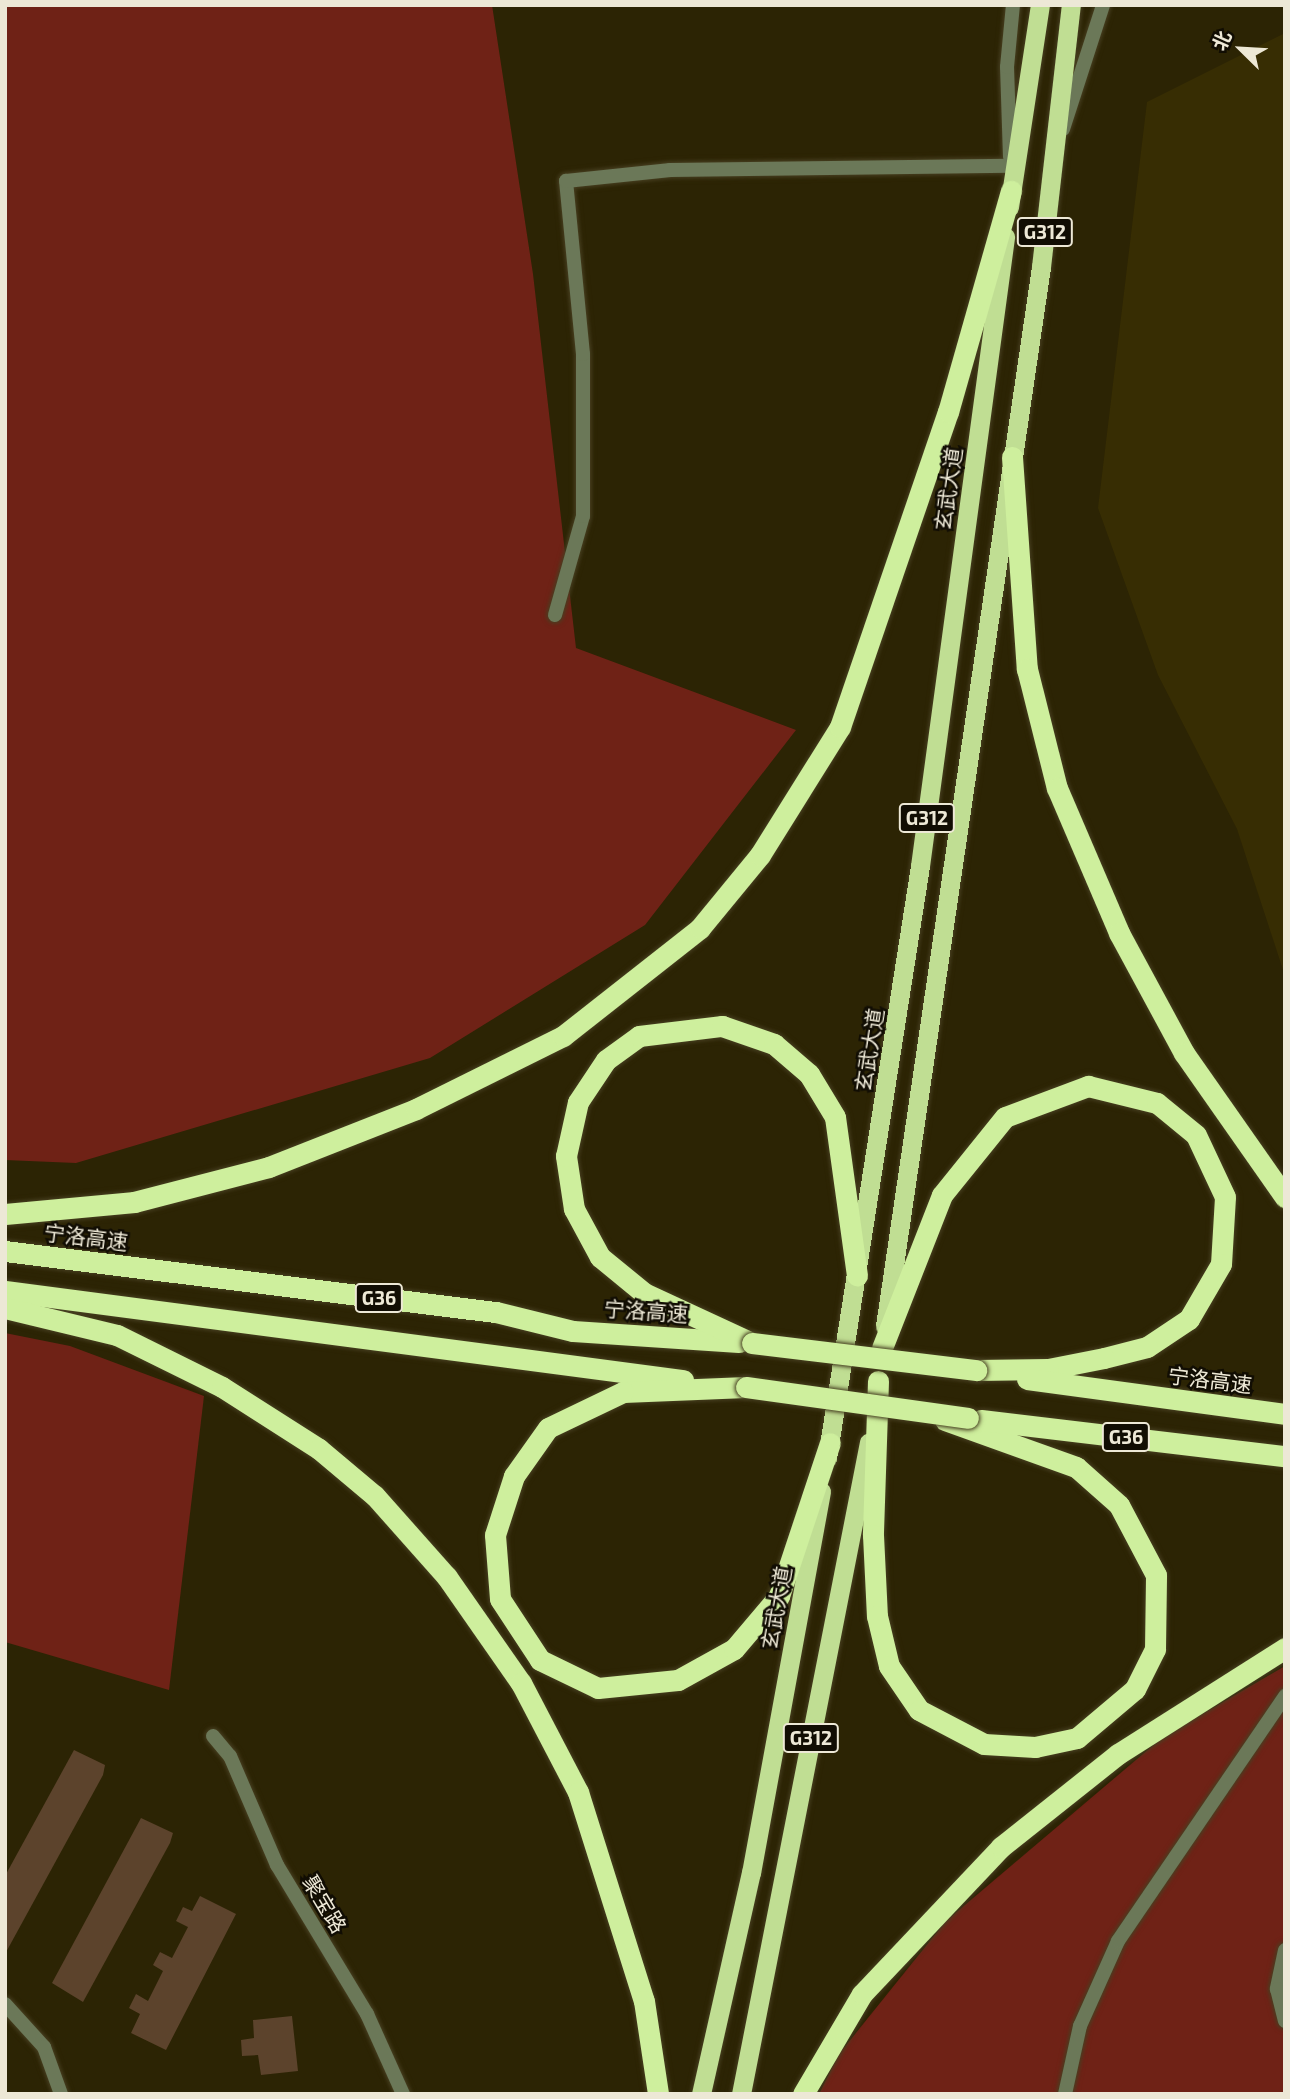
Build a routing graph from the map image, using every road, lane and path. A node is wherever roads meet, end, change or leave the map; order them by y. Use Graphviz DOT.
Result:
graph roads {
  1 [pos="1013,5"];
  2 [pos="1040,5"];
  3 [pos="1071,5"];
  4 [pos="1102,5"];
  5 [pos="1052,164"];
  6 [pos="1010,166"];
  7 [pos="1011,191"];
  8 [pos="1012,457"];
  9 [pos="555,615"];
  10 [pos="1285,1197"];
  11 [pos="5,1214"];
  12 [pos="5,1251"];
  13 [pos="857,1275"];
  14 [pos="5,1291"];
  15 [pos="5,1308"];
  16 [pos="752,1343"];
  17 [pos="882,1348"];
  18 [pos="976,1370"];
  19 [pos="878,1381"];
  20 [pos="746,1387"];
  21 [pos="1285,1414"];
  22 [pos="968,1422"];
  23 [pos="830,1443"];
  24 [pos="1285,1456"];
  25 [pos="1285,1648"];
  26 [pos="1285,1696"];
  27 [pos="212,1737"];
  28 [pos="1285,1950"];
  29 [pos="5,2004"];
  30 [pos="1285,2021"];
  31 [pos="61,2094"];
  32 [pos="403,2094"];
  33 [pos="657,2094"];
  34 [pos="701,2094"];
  35 [pos="741,2094"];
  36 [pos="803,2094"];
  37 [pos="1065,2094"];
  1 -- 6 [label="street"];
  2 -- 7 [label="highway, 玄武大道 / G312"];
  3 -- 5 [label="highway, G312"];
  4 -- 5 [label="street"];
  5 -- 8 [label="highway, G312"];
  6 -- 7 [label="street"];
  6 -- 9 [label="street"];
  7 -- 11 [label="highway"];
  7 -- 13 [label="highway, 玄武大道 / G312"];
  8 -- 10 [label="highway"];
  8 -- 17 [label="highway, G312"];
  12 -- 16 [label="highway, 宁洛高速 / G36"];
  13 -- 16 [label="highway"];
  13 -- 23 [label="highway, 玄武大道 / G312"];
  14 -- 20 [label="highway, G36"];
  15 -- 33 [label="highway"];
  16 -- 18 [label="highway, 宁洛高速 / G36, bridge"];
  17 -- 18 [label="highway"];
  17 -- 19 [label="highway, G312"];
  18 -- 21 [label="highway, 宁洛高速 / G36"];
  19 -- 22 [label="highway"];
  19 -- 35 [label="highway, G312"];
  20 -- 22 [label="highway, G36, bridge"];
  20 -- 23 [label="highway"];
  22 -- 24 [label="highway, G36"];
  23 -- 34 [label="highway, 玄武大道 / G312"];
  25 -- 36 [label="highway"];
  26 -- 37 [label="street"];
  27 -- 32 [label="street, 聚宝路"];
  28 -- 30 [label="street"];
  29 -- 31 [label="street"];
}
